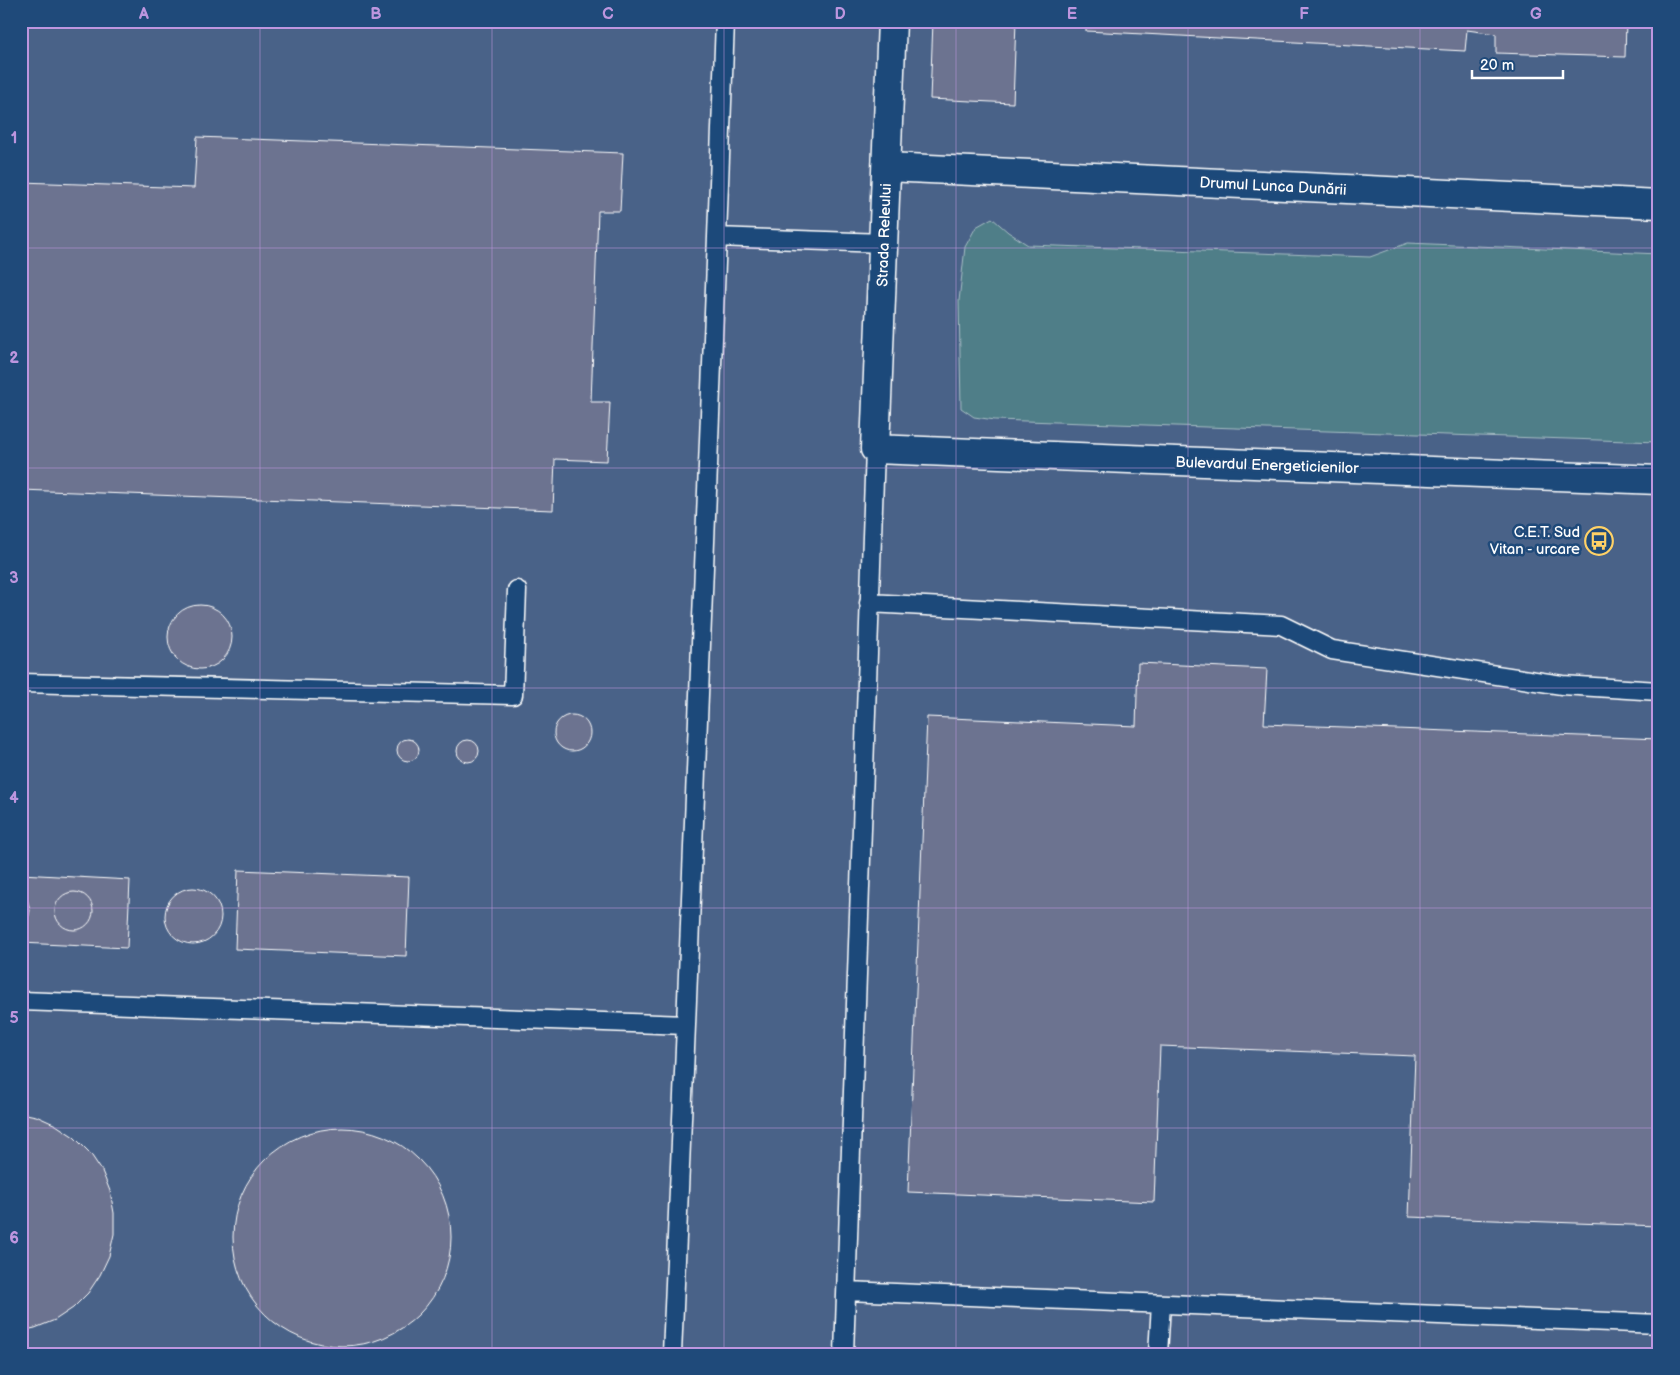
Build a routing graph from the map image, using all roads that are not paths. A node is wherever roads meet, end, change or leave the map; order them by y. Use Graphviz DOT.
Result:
graph roads {
  1 [pos="724,21"];
  2 [pos="892,21"];
  3 [pos="886,167"];
  4 [pos="1659,204"];
  5 [pos="717,237"];
  6 [pos="883,243"];
  7 [pos="875,449"];
  8 [pos="1659,480"];
  9 [pos="517,590"];
  10 [pos="869,603"];
  11 [pos="21,683"];
  12 [pos="1659,691"];
  13 [pos="21,1001"];
  14 [pos="686,1026"];
  15 [pos="847,1291"];
  16 [pos="1161,1304"];
  17 [pos="1659,1324"];
  18 [pos="672,1354"];
  19 [pos="844,1354"];
  20 [pos="1158,1354"];
  1 -- 5 [label="lane"];
  2 -- 3 [label="street, Strada Releului"];
  3 -- 4 [label="street, Drumul Lunca Dunării"];
  3 -- 6 [label="street, Strada Releului"];
  5 -- 6 [label="lane"];
  5 -- 14 [label="lane"];
  6 -- 7 [label="street, Strada Releului"];
  7 -- 8 [label="street, Bulevardul Energeticienilor"];
  7 -- 10 [label="lane"];
  9 -- 11 [label="lane"];
  10 -- 12 [label="lane"];
  10 -- 15 [label="lane"];
  13 -- 14 [label="lane"];
  14 -- 18 [label="lane"];
  15 -- 16 [label="lane"];
  15 -- 19 [label="lane"];
  16 -- 17 [label="lane"];
  16 -- 20 [label="lane"];
}
